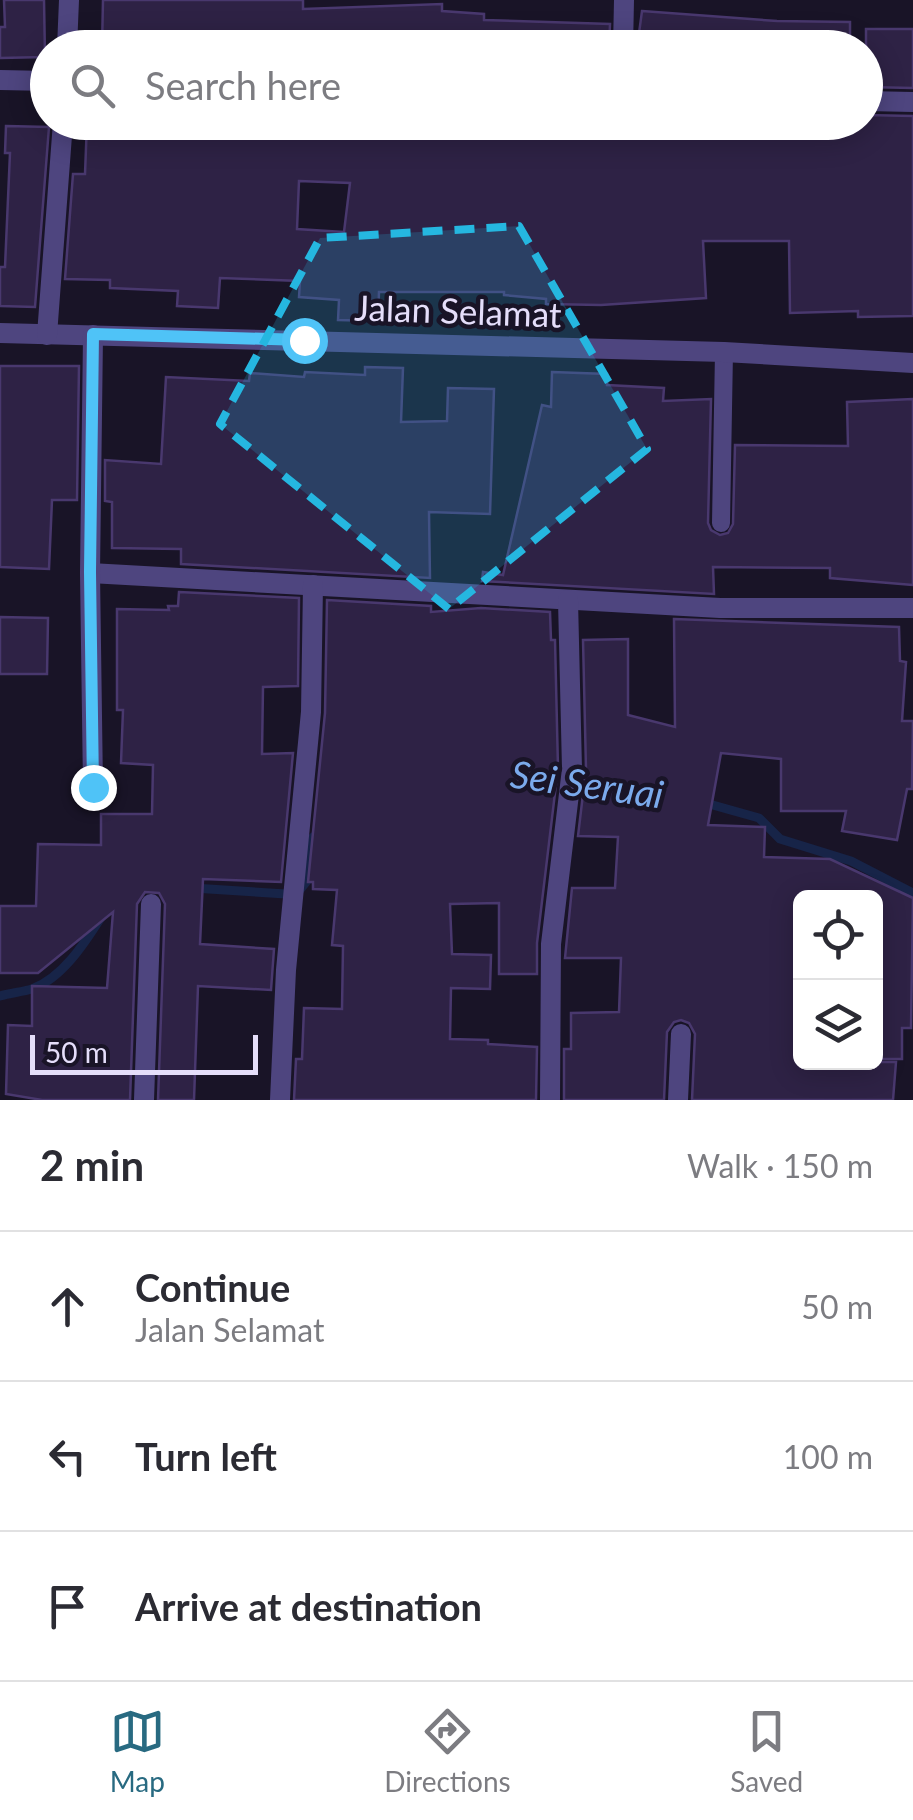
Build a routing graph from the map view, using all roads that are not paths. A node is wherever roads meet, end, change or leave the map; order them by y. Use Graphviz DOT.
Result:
graph roads {
  1 [pos="69,0"];
  2 [pos="624,0"];
  3 [pos="68,30"];
  4 [pos="623,30"];
  5 [pos="0,80"];
  6 [pos="30,81"];
  7 [pos="883,101"];
  8 [pos="913,102"];
  9 [pos="62,140"];
  10 [pos="0,333"];
  11 [pos="93,334"];
  12 [pos="47,335"];
  13 [pos="724,352"];
  14 [pos="913,363"];
  15 [pos="721,523"];
  16 [pos="90,572"];
  17 [pos="313,585"];
  18 [pos="568,600"];
  19 [pos="913,608"];
  20 [pos="93,787"];
  21 [pos="151,904"];
  22 [pos="681,1034"];
  23 [pos="144,1100"];
  24 [pos="280,1100"];
  25 [pos="550,1100"];
  26 [pos="678,1100"];
  1 -- 3 [label="street"];
  2 -- 4 [label="street"];
  5 -- 6 [label="street"];
  7 -- 8 [label="street"];
  9 -- 12 [label="street"];
  10 -- 12 [label="street, Jalan Selamat"];
  11 -- 12 [label="street, Jalan Selamat"];
  11 -- 13 [label="street, Jalan Selamat"];
  11 -- 16 [label="street"];
  13 -- 14 [label="street, Jalan Selamat"];
  13 -- 15 [label="lane"];
  16 -- 17 [label="street"];
  16 -- 20 [label="street"];
  17 -- 18 [label="street"];
  17 -- 24 [label="street"];
  18 -- 19 [label="street"];
  18 -- 25 [label="street"];
  21 -- 23 [label="street"];
  22 -- 26 [label="street"];
}
